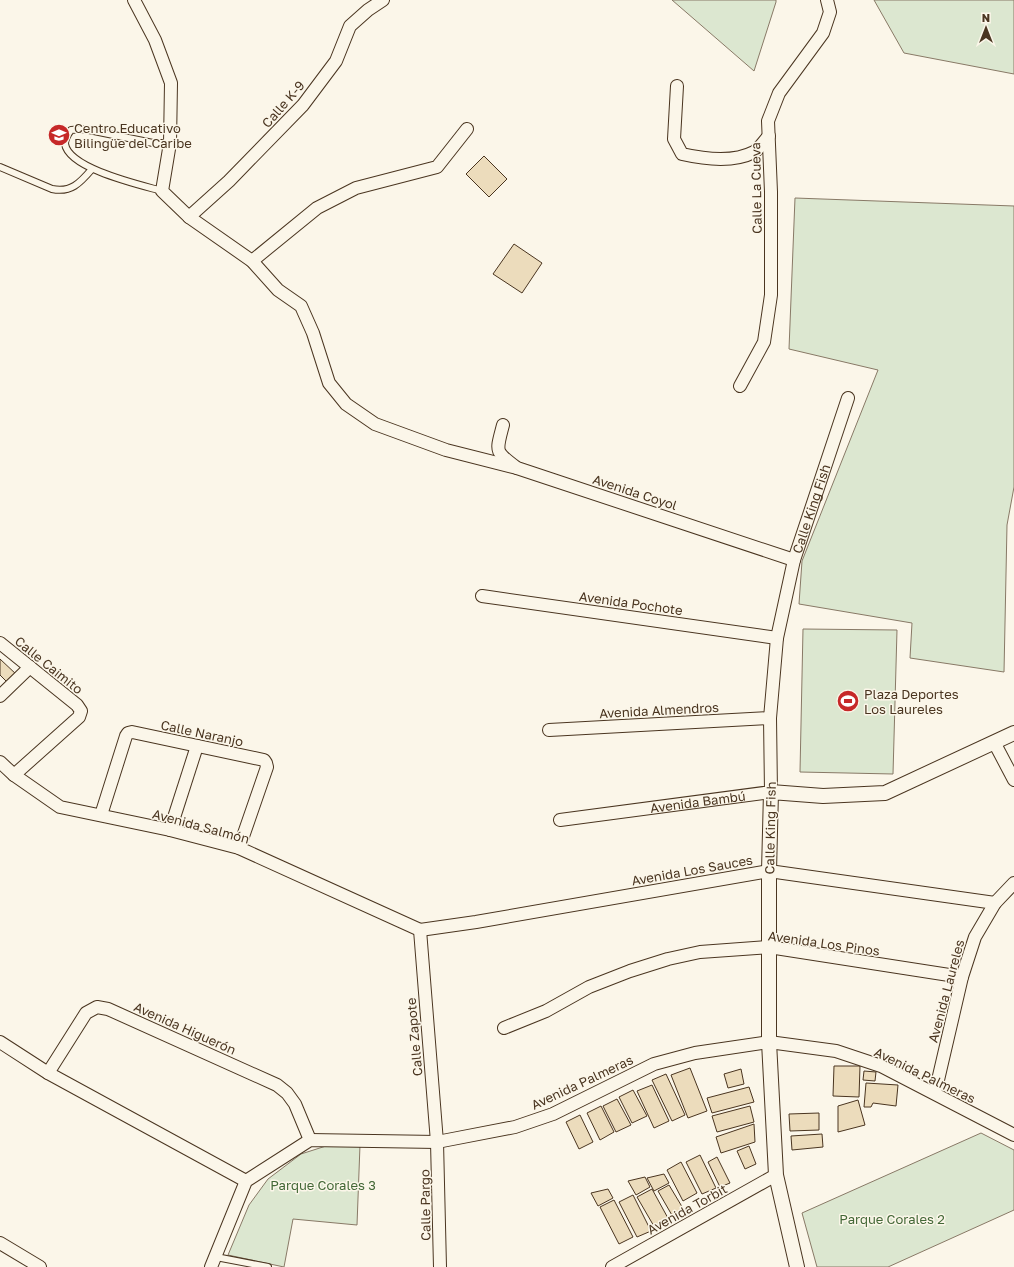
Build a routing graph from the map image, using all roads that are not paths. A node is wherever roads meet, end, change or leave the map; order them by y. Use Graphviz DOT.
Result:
graph roads {
  1 [pos="134,0"];
  2 [pos="383,0"];
  3 [pos="827,0"];
  4 [pos="677,86"];
  5 [pos="467,128"];
  6 [pos="769,136"];
  7 [pos="170,143"];
  8 [pos="0,167"];
  9 [pos="92,169"];
  10 [pos="162,191"];
  11 [pos="189,217"];
  12 [pos="252,261"];
  13 [pos="740,386"];
  14 [pos="848,398"];
  15 [pos="503,425"];
  16 [pos="517,468"];
  17 [pos="794,560"];
  18 [pos="482,596"];
  19 [pos="777,638"];
  20 [pos="0,643"];
  21 [pos="30,667"];
  22 [pos="0,696"];
  23 [pos="770,718"];
  24 [pos="549,730"];
  25 [pos="1014,733"];
  26 [pos="994,742"];
  27 [pos="197,746"];
  28 [pos="0,762"];
  29 [pos="14,775"];
  30 [pos="1014,780"];
  31 [pos="771,792"];
  32 [pos="101,815"];
  33 [pos="560,820"];
  34 [pos="170,830"];
  35 [pos="239,848"];
  36 [pos="769,871"];
  37 [pos="1014,883"];
  38 [pos="994,903"];
  39 [pos="420,930"];
  40 [pos="769,947"];
  41 [pos="962,977"];
  42 [pos="504,1028"];
  43 [pos="0,1042"];
  44 [pos="769,1042"];
  45 [pos="48,1073"];
  46 [pos="935,1093"];
  47 [pos="1014,1135"];
  48 [pos="310,1140"];
  49 [pos="437,1142"];
  50 [pos="776,1175"];
  51 [pos="246,1181"];
  52 [pos="0,1243"];
  53 [pos="214,1262"];
  54 [pos="40,1267"];
  55 [pos="268,1267"];
  56 [pos="440,1267"];
  57 [pos="612,1267"];
  58 [pos="798,1267"];
  1 -- 7 [label="street"];
  2 -- 11 [label="street, Calle K-9"];
  3 -- 6 [label="street, Calle La Cueva"];
  4 -- 6 [label="street"];
  5 -- 12 [label="street"];
  6 -- 13 [label="street, Calle La Cueva"];
  7 -- 9 [label="lane"];
  7 -- 10 [label="street"];
  8 -- 9 [label="lane"];
  9 -- 10 [label="lane"];
  10 -- 11 [label="street"];
  11 -- 12 [label="street"];
  12 -- 16 [label="street"];
  14 -- 17 [label="street, Calle King Fish"];
  15 -- 16 [label="street, Avenida Coyol"];
  16 -- 17 [label="street, Avenida Coyol"];
  17 -- 19 [label="street, Calle King Fish"];
  18 -- 19 [label="street, Avenida Pochote"];
  19 -- 23 [label="street, Calle King Fish"];
  20 -- 21 [label="street, Calle Caimito"];
  21 -- 22 [label="street"];
  21 -- 29 [label="street, Calle Caimito"];
  23 -- 24 [label="street, Avenida Almendros"];
  23 -- 31 [label="street, Calle King Fish"];
  25 -- 26 [label="street, Avenida Bambú"];
  26 -- 30 [label="street"];
  26 -- 31 [label="street, Avenida Bambú"];
  27 -- 32 [label="street, Calle Naranjo"];
  27 -- 34 [label="street"];
  27 -- 35 [label="street, Calle Naranjo"];
  28 -- 29 [label="street, Avenida Salmón"];
  29 -- 32 [label="street, Avenida Salmón"];
  31 -- 33 [label="street, Avenida Bambú"];
  31 -- 36 [label="street, Calle King Fish"];
  32 -- 34 [label="street, Avenida Salmón"];
  34 -- 35 [label="street, Avenida Salmón"];
  35 -- 39 [label="street, Avenida Salmón"];
  36 -- 38 [label="street, Avenida Los Sauces"];
  36 -- 39 [label="street, Avenida Los Sauces"];
  36 -- 40 [label="street, Calle King Fish"];
  37 -- 38 [label="street, Avenida Laureles"];
  38 -- 41 [label="street, Avenida Laureles"];
  39 -- 49 [label="street, Calle Zapote"];
  40 -- 41 [label="street, Avenida Los Pinos"];
  40 -- 42 [label="street, Avenida Los Pinos"];
  40 -- 44 [label="street, Calle King Fish"];
  41 -- 46 [label="street, Avenida Laureles"];
  43 -- 45 [label="street"];
  44 -- 46 [label="street, Avenida Palmeras"];
  44 -- 49 [label="street, Avenida Palmeras"];
  44 -- 50 [label="street, Calle King Fish"];
  45 -- 48 [label="street, Avenida Higuerón"];
  45 -- 51 [label="street"];
  46 -- 47 [label="street, Avenida Palmeras"];
  48 -- 49 [label="street, Avenida Palmeras"];
  48 -- 51 [label="street"];
  49 -- 56 [label="street, Calle Pargo"];
  50 -- 57 [label="street, Avenida Torbit"];
  50 -- 58 [label="street, Calle King Fish"];
  51 -- 53 [label="street"];
  52 -- 54 [label="street"];
  53 -- 55 [label="lane"];
}
